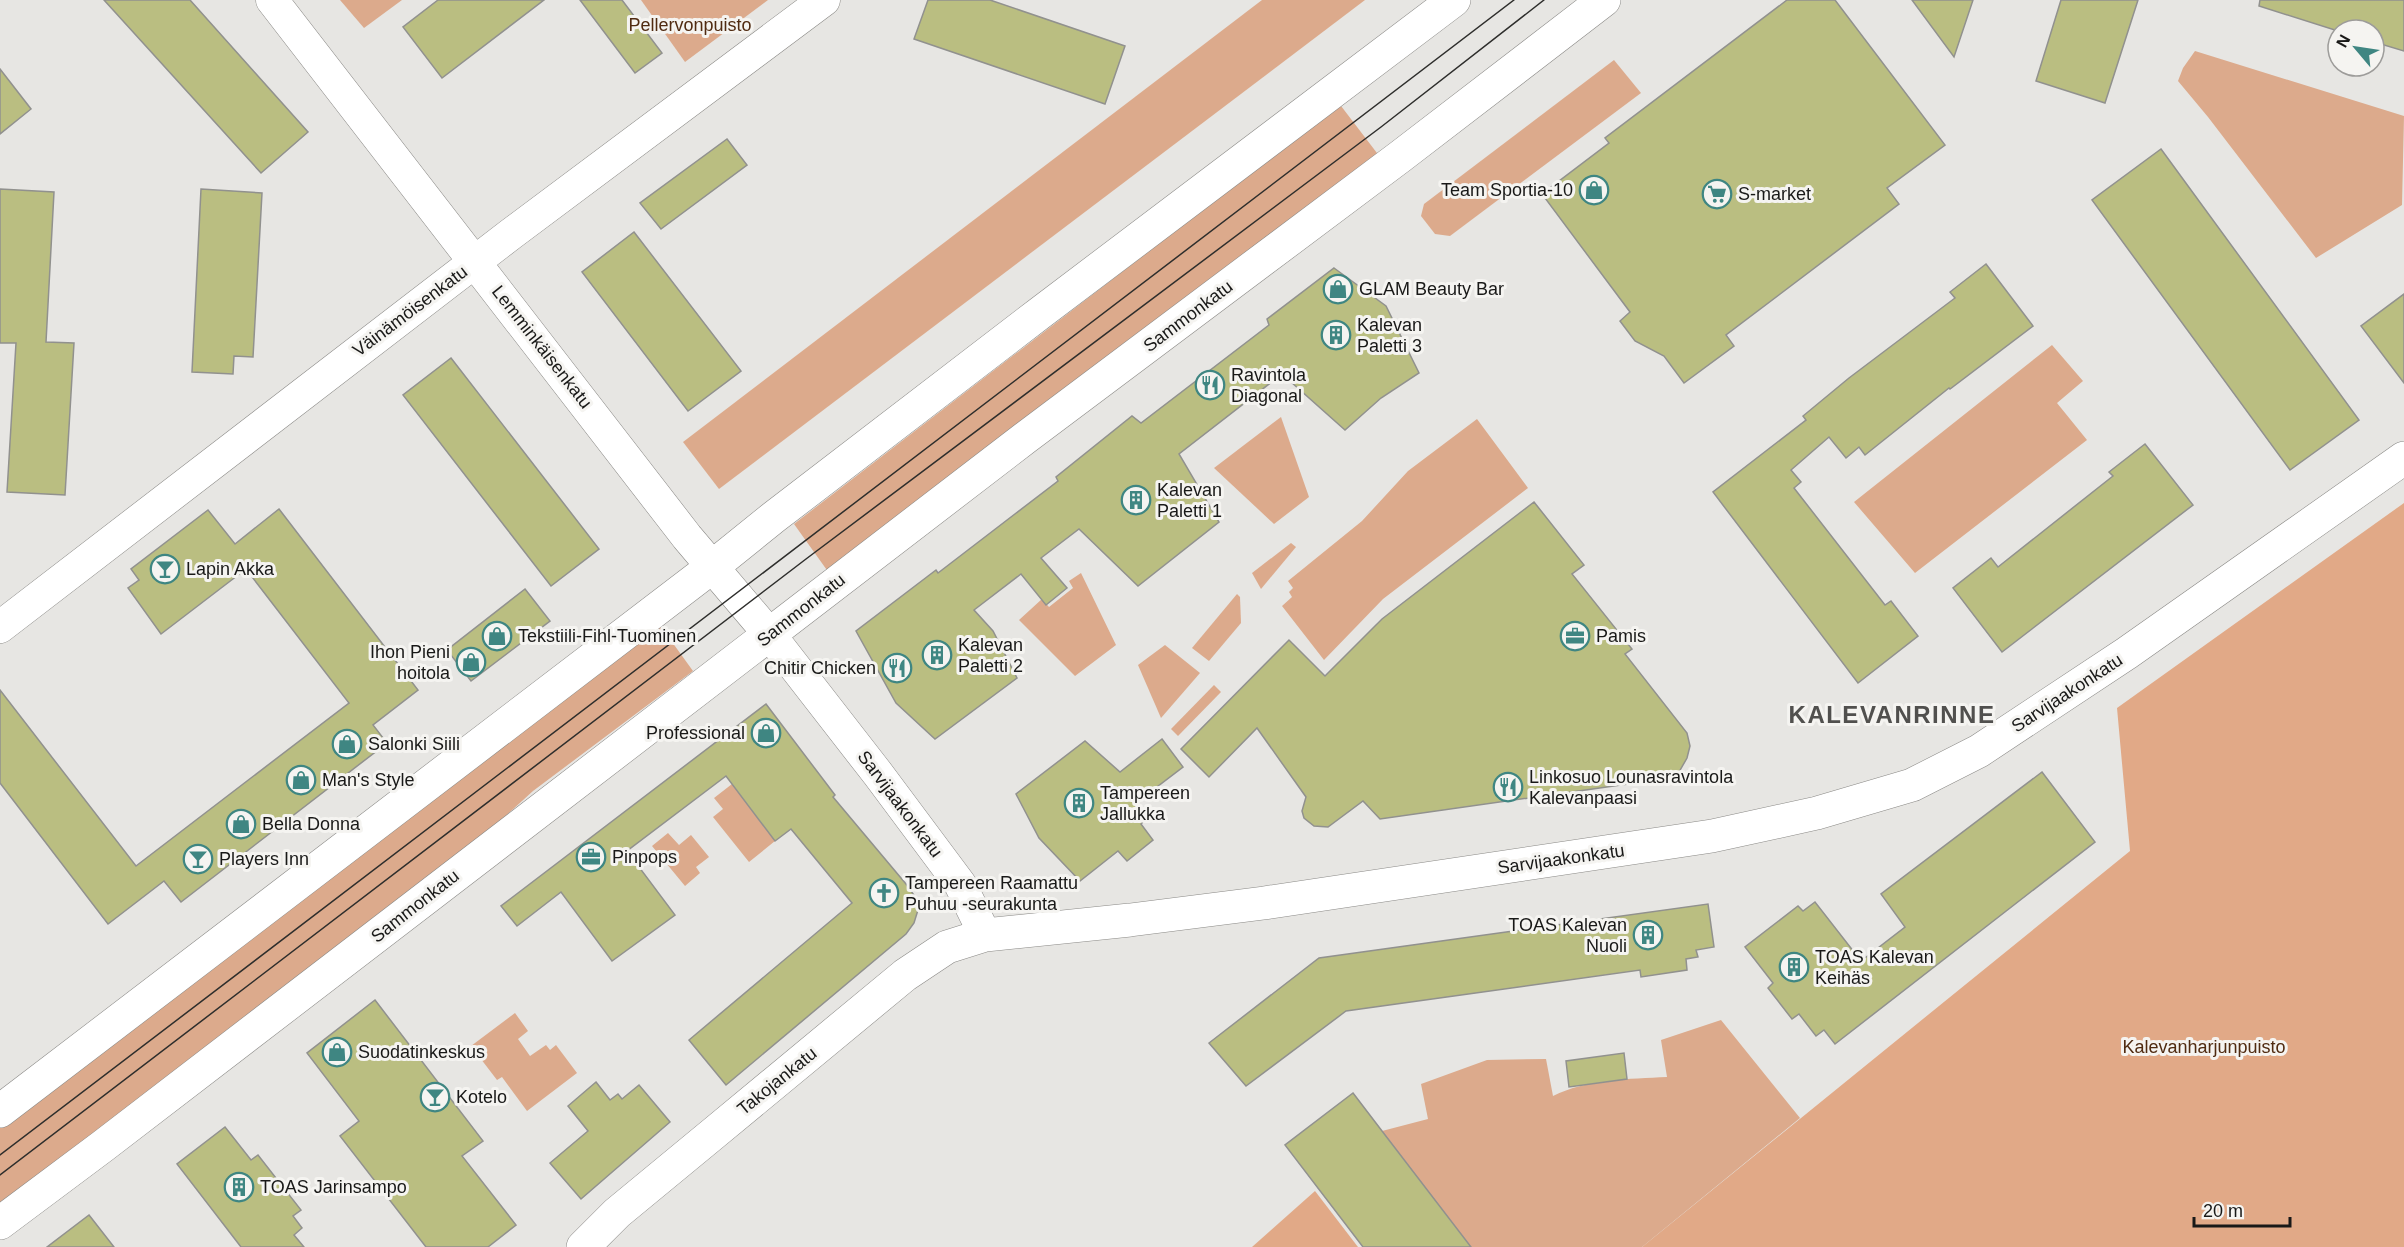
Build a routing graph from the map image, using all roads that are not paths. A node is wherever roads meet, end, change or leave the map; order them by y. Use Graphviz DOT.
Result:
graph roads {
  1 [pos="272,0"];
  2 [pos="824,0"];
  3 [pos="1454,0"];
  4 [pos="1604,0"];
  5 [pos="475,261"];
  6 [pos="2404,458"];
  7 [pos="712,567"];
  8 [pos="0,627"];
  9 [pos="770,635"];
  10 [pos="985,935"];
  11 [pos="0,1111"];
  12 [pos="0,1223"];
  13 [pos="583,1247"];
  1 -- 5 [label="street, Lemminkäisenkatu"];
  2 -- 5 [label="street, Väinämöisenkatu"];
  3 -- 7 [label="main road"];
  4 -- 9 [label="main road, Sammonkatu"];
  5 -- 7 [label="street, Lemminkäisenkatu"];
  5 -- 8 [label="street, Väinämöisenkatu"];
  6 -- 10 [label="main road, Sarvijaakonkatu"];
  7 -- 9 [label="street, Lemminkäisenkatu"];
  7 -- 11 [label="main road"];
  9 -- 10 [label="street, Sarvijaakonkatu"];
  9 -- 12 [label="main road, Sammonkatu"];
  10 -- 13 [label="main road, Takojankatu"];
}
